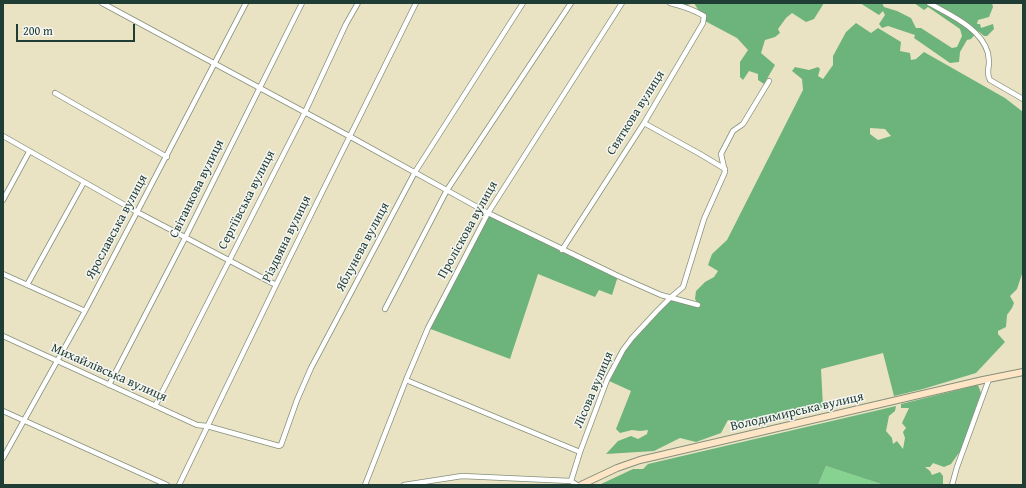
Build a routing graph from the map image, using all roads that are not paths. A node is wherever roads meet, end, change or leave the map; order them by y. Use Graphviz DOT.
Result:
graph roads {
  1 [pos="102,3"];
  2 [pos="246,3"];
  3 [pos="302,3"];
  4 [pos="358,3"];
  5 [pos="416,3"];
  6 [pos="523,3"];
  7 [pos="571,3"];
  8 [pos="622,3"];
  9 [pos="670,3"];
  10 [pos="930,3"];
  11 [pos="214,64"];
  12 [pos="769,81"];
  13 [pos="259,88"];
  14 [pos="55,93"];
  15 [pos="1023,100"];
  16 [pos="304,112"];
  17 [pos="644,123"];
  18 [pos="3,136"];
  19 [pos="349,136"];
  20 [pos="29,152"];
  21 [pos="167,157"];
  22 [pos="725,169"];
  23 [pos="415,172"];
  24 [pos="84,182"];
  25 [pos="447,190"];
  26 [pos="3,200"];
  27 [pos="137,212"];
  28 [pos="488,213"];
  29 [pos="185,238"];
  30 [pos="562,250"];
  31 [pos="229,260"];
  32 [pos="3,274"];
  33 [pos="27,285"];
  34 [pos="276,285"];
  35 [pos="670,298"];
  36 [pos="698,305"];
  37 [pos="385,309"];
  38 [pos="85,311"];
  39 [pos="3,336"];
  40 [pos="57,361"];
  41 [pos="1023,372"];
  42 [pos="989,379"];
  43 [pos="406,380"];
  44 [pos="109,385"];
  45 [pos="155,406"];
  46 [pos="3,411"];
  47 [pos="24,420"];
  48 [pos="207,426"];
  49 [pos="580,452"];
  50 [pos="3,458"];
  51 [pos="571,481"];
  52 [pos="167,485"];
  53 [pos="179,485"];
  54 [pos="365,485"];
  55 [pos="404,485"];
  56 [pos="577,485"];
  57 [pos="581,485"];
  58 [pos="952,485"];
  1 -- 11 [label="street"];
  2 -- 11 [label="street, Ярославська вулиця"];
  3 -- 13 [label="street, Світанкова вулиця"];
  4 -- 16 [label="street, Сергіївська вулиця"];
  5 -- 19 [label="street, Різдвяна вулиця"];
  6 -- 23 [label="street, Яблунева вулиця"];
  7 -- 25 [label="street"];
  8 -- 28 [label="street, Проліскова вулиця"];
  9 -- 17 [label="street, Святкова вулиця"];
  10 -- 15 [label="street"];
  11 -- 13 [label="street"];
  11 -- 21 [label="street, Ярославська вулиця"];
  12 -- 22 [label="street, Лісова вулиця"];
  13 -- 16 [label="street"];
  13 -- 29 [label="street, Світанкова вулиця"];
  14 -- 21 [label="street"];
  16 -- 19 [label="street"];
  16 -- 31 [label="street, Сергіївська вулиця"];
  17 -- 22 [label="street"];
  17 -- 30 [label="street, Святкова вулиця"];
  18 -- 20 [label="street"];
  19 -- 23 [label="street"];
  19 -- 34 [label="street, Різдвяна вулиця"];
  20 -- 24 [label="street"];
  20 -- 26 [label="street"];
  21 -- 27 [label="street, Ярославська вулиця"];
  22 -- 35 [label="street, Лісова вулиця"];
  23 -- 25 [label="street"];
  23 -- 48 [label="street, Яблунева вулиця"];
  24 -- 27 [label="street"];
  24 -- 33 [label="street"];
  25 -- 28 [label="street"];
  25 -- 37 [label="street"];
  27 -- 29 [label="street"];
  27 -- 38 [label="street, Ярославська вулиця"];
  28 -- 30 [label="street"];
  28 -- 43 [label="street, Проліскова вулиця"];
  29 -- 31 [label="street"];
  29 -- 44 [label="street, Світанкова вулиця"];
  30 -- 35 [label="street"];
  31 -- 34 [label="street"];
  31 -- 45 [label="street, Сергіївська вулиця"];
  32 -- 33 [label="street"];
  33 -- 38 [label="street"];
  34 -- 48 [label="street, Різдвяна вулиця"];
  35 -- 36 [label="street"];
  35 -- 49 [label="street, Лісова вулиця"];
  38 -- 40 [label="street, Ярославська вулиця"];
  39 -- 40 [label="street, Михайлівська вулиця"];
  40 -- 44 [label="street, Михайлівська вулиця"];
  40 -- 47 [label="street, Ярославська вулиця"];
  41 -- 42 [label="main road, Володимирська вулиця"];
  42 -- 57 [label="main road, Володимирська вулиця"];
  42 -- 58 [label="street"];
  43 -- 49 [label="street"];
  43 -- 54 [label="street, Проліскова вулиця"];
  44 -- 45 [label="street, Михайлівська вулиця"];
  45 -- 48 [label="street, Михайлівська вулиця"];
  46 -- 47 [label="street"];
  47 -- 50 [label="street, Ярославська вулиця"];
  47 -- 52 [label="street"];
  48 -- 53 [label="street, Різдвяна вулиця"];
  49 -- 51 [label="street, Лісова вулиця"];
  51 -- 55 [label="street"];
  51 -- 56 [label="street"];
}
